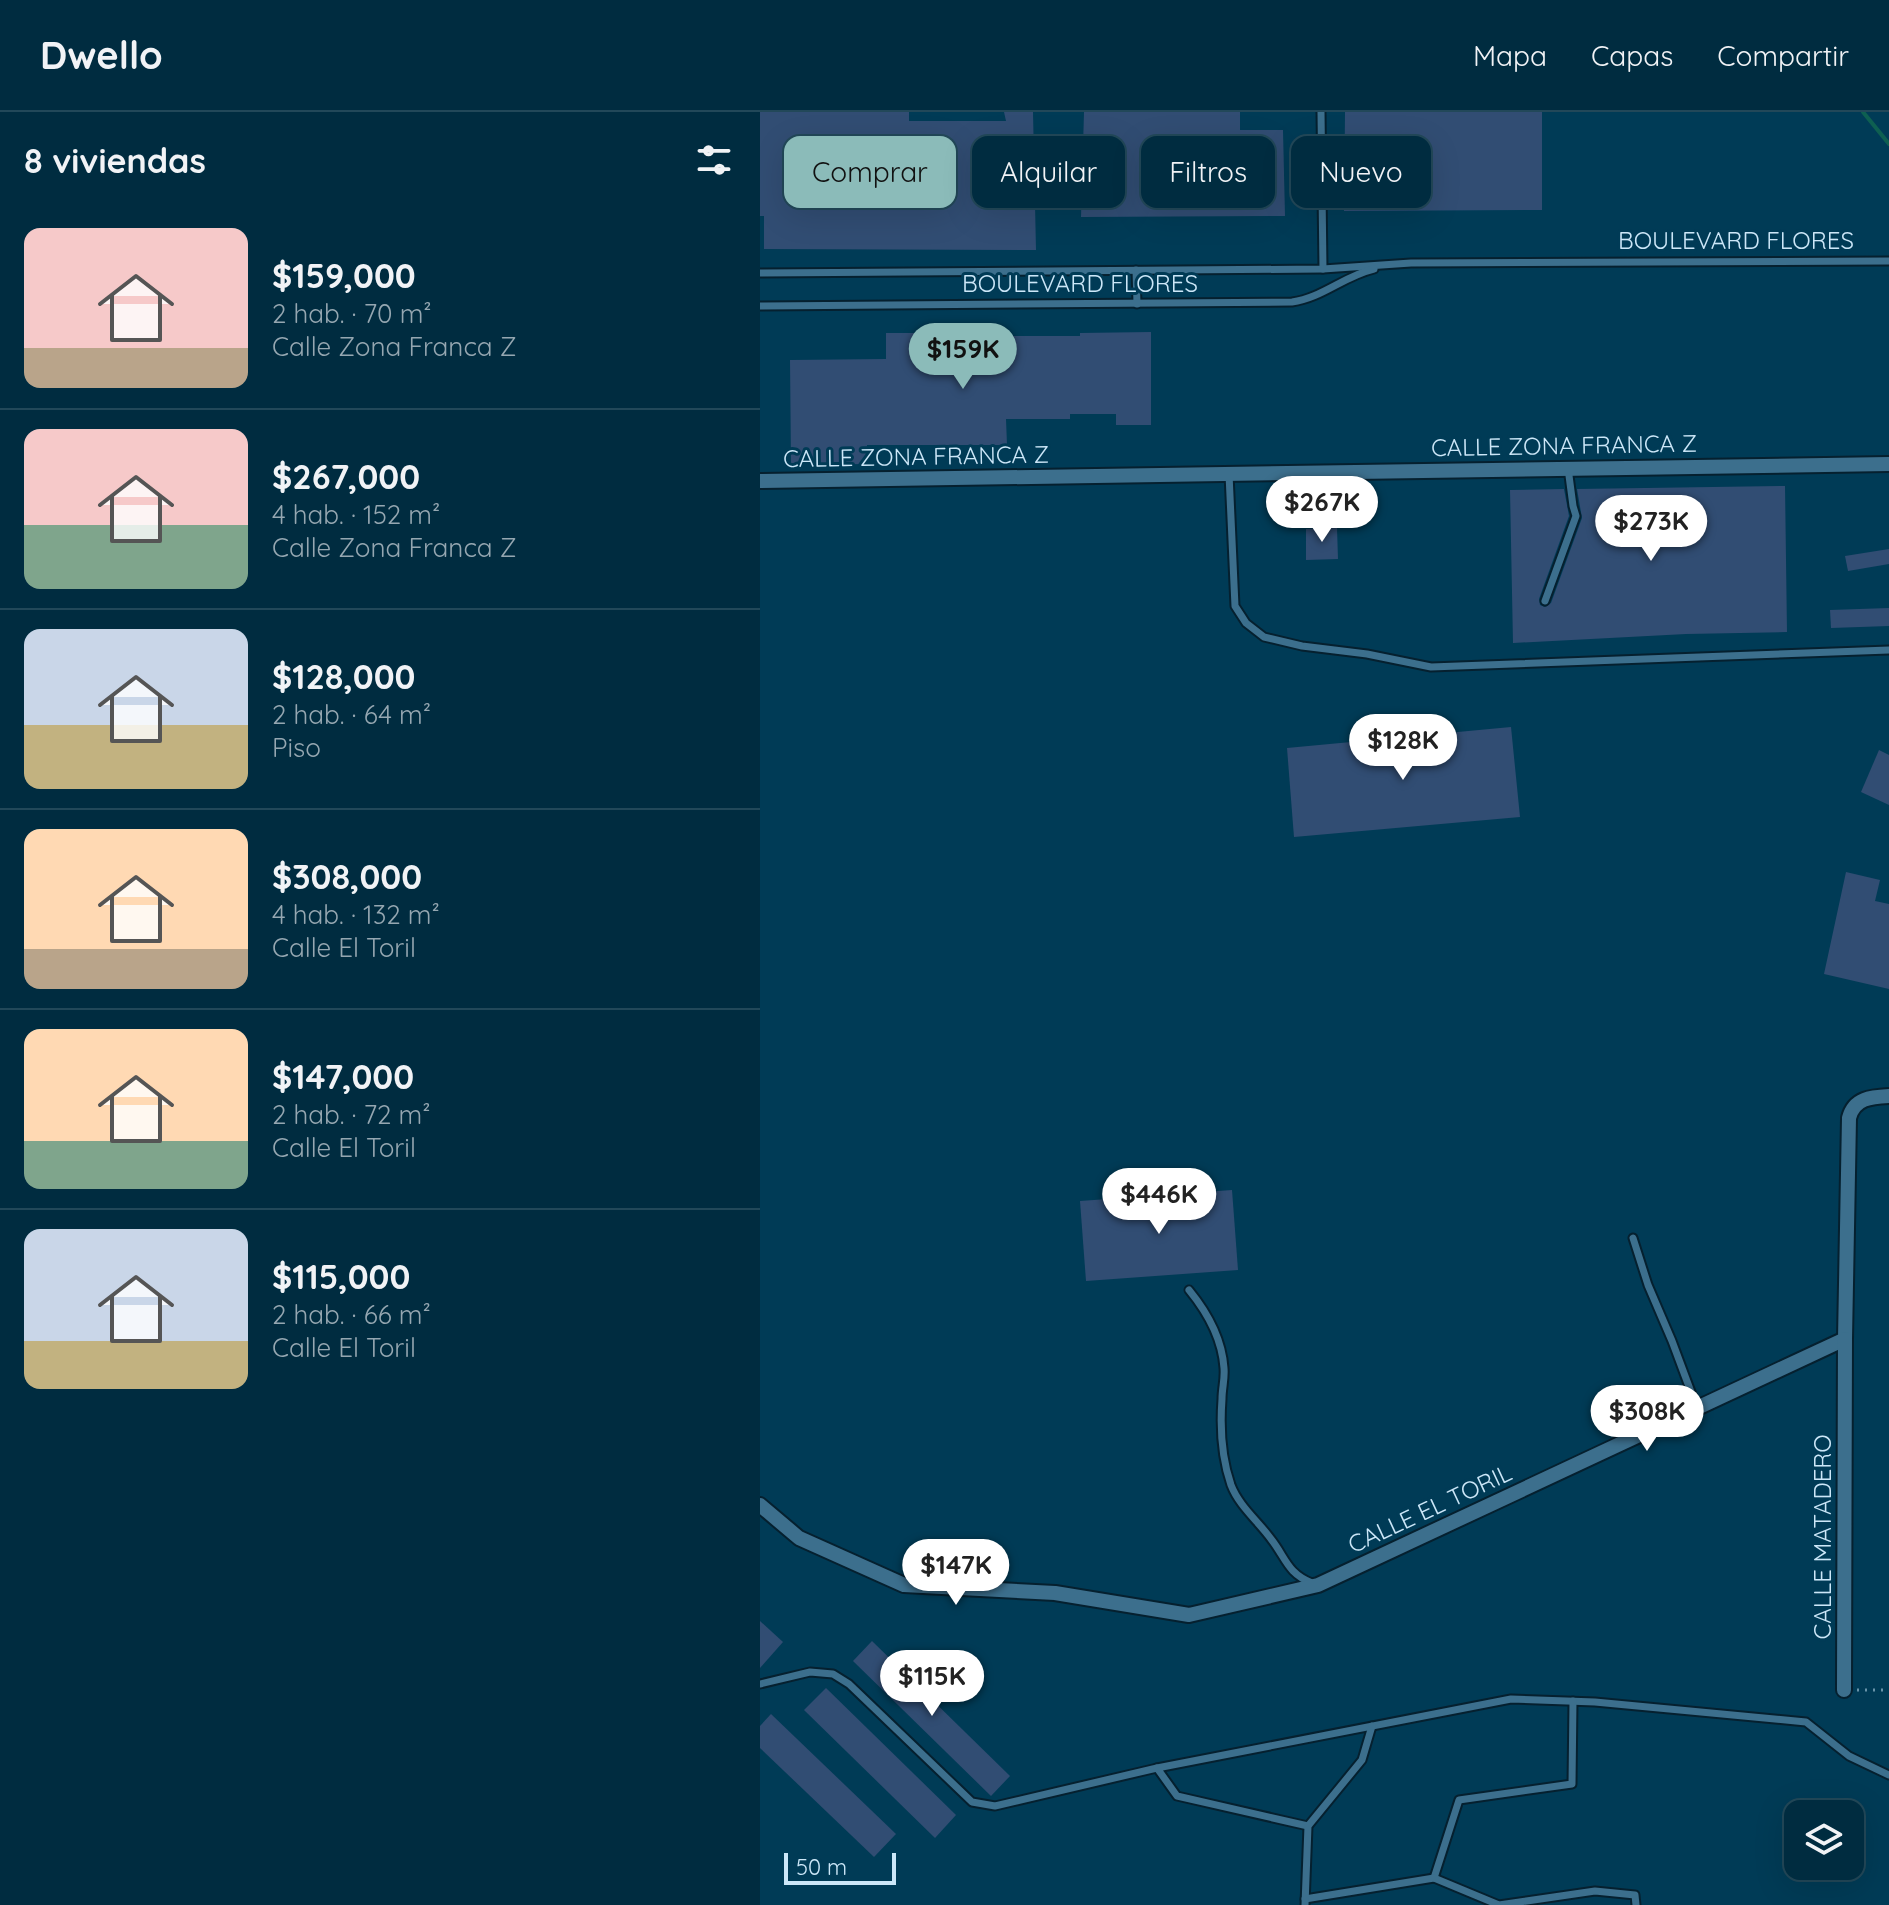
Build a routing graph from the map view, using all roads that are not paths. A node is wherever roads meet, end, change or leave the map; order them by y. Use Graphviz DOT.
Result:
graph roads {
  1 [pos="1321,112"];
  2 [pos="1889,261"];
  3 [pos="1392,264"];
  4 [pos="1323,269"];
  5 [pos="1136,270"];
  6 [pos="760,273"];
  7 [pos="1137,304"];
  8 [pos="760,306"];
  9 [pos="1889,464"];
  10 [pos="1568,468"];
  11 [pos="1229,474"];
  12 [pos="760,481"];
  13 [pos="1545,601"];
  14 [pos="1889,650"];
  15 [pos="1889,1096"];
  16 [pos="1633,1238"];
  17 [pos="1189,1290"];
  18 [pos="1845,1339"];
  19 [pos="1697,1408"];
  20 [pos="760,1505"];
  21 [pos="1318,1585"];
  22 [pos="760,1684"];
  23 [pos="1844,1690"];
  24 [pos="1573,1701"];
  25 [pos="1372,1726"];
  26 [pos="1157,1768"];
  27 [pos="1889,1775"];
  28 [pos="1308,1826"];
  29 [pos="1434,1878"];
  30 [pos="1305,1902"];
  31 [pos="1636,1905"];
  1 -- 4 [label="lane"];
  2 -- 3 [label="lane, BOULEVARD FLORES"];
  3 -- 4 [label="lane, BOULEVARD FLORES"];
  3 -- 7 [label="lane, BOULEVARD FLORES"];
  4 -- 5 [label="lane, BOULEVARD FLORES"];
  5 -- 6 [label="lane, BOULEVARD FLORES"];
  5 -- 7 [label="lane"];
  7 -- 8 [label="lane, BOULEVARD FLORES"];
  9 -- 10 [label="street, CALLE ZONA FRANCA Z"];
  10 -- 11 [label="street, CALLE ZONA FRANCA Z"];
  10 -- 13 [label="lane"];
  11 -- 12 [label="street, CALLE ZONA FRANCA Z"];
  11 -- 14 [label="lane"];
  15 -- 18 [label="street"];
  16 -- 19 [label="lane"];
  17 -- 21 [label="lane"];
  18 -- 19 [label="street, CALLE EL TORIL"];
  18 -- 23 [label="street, CALLE MATADERO"];
  19 -- 21 [label="street, CALLE EL TORIL"];
  20 -- 21 [label="street, CALLE EL TORIL"];
  22 -- 26 [label="lane"];
  24 -- 25 [label="lane"];
  24 -- 27 [label="lane"];
  24 -- 29 [label="lane"];
  25 -- 26 [label="lane"];
  25 -- 28 [label="lane"];
  26 -- 28 [label="lane"];
  28 -- 30 [label="lane"];
  29 -- 30 [label="lane"];
  29 -- 31 [label="lane"];
}
